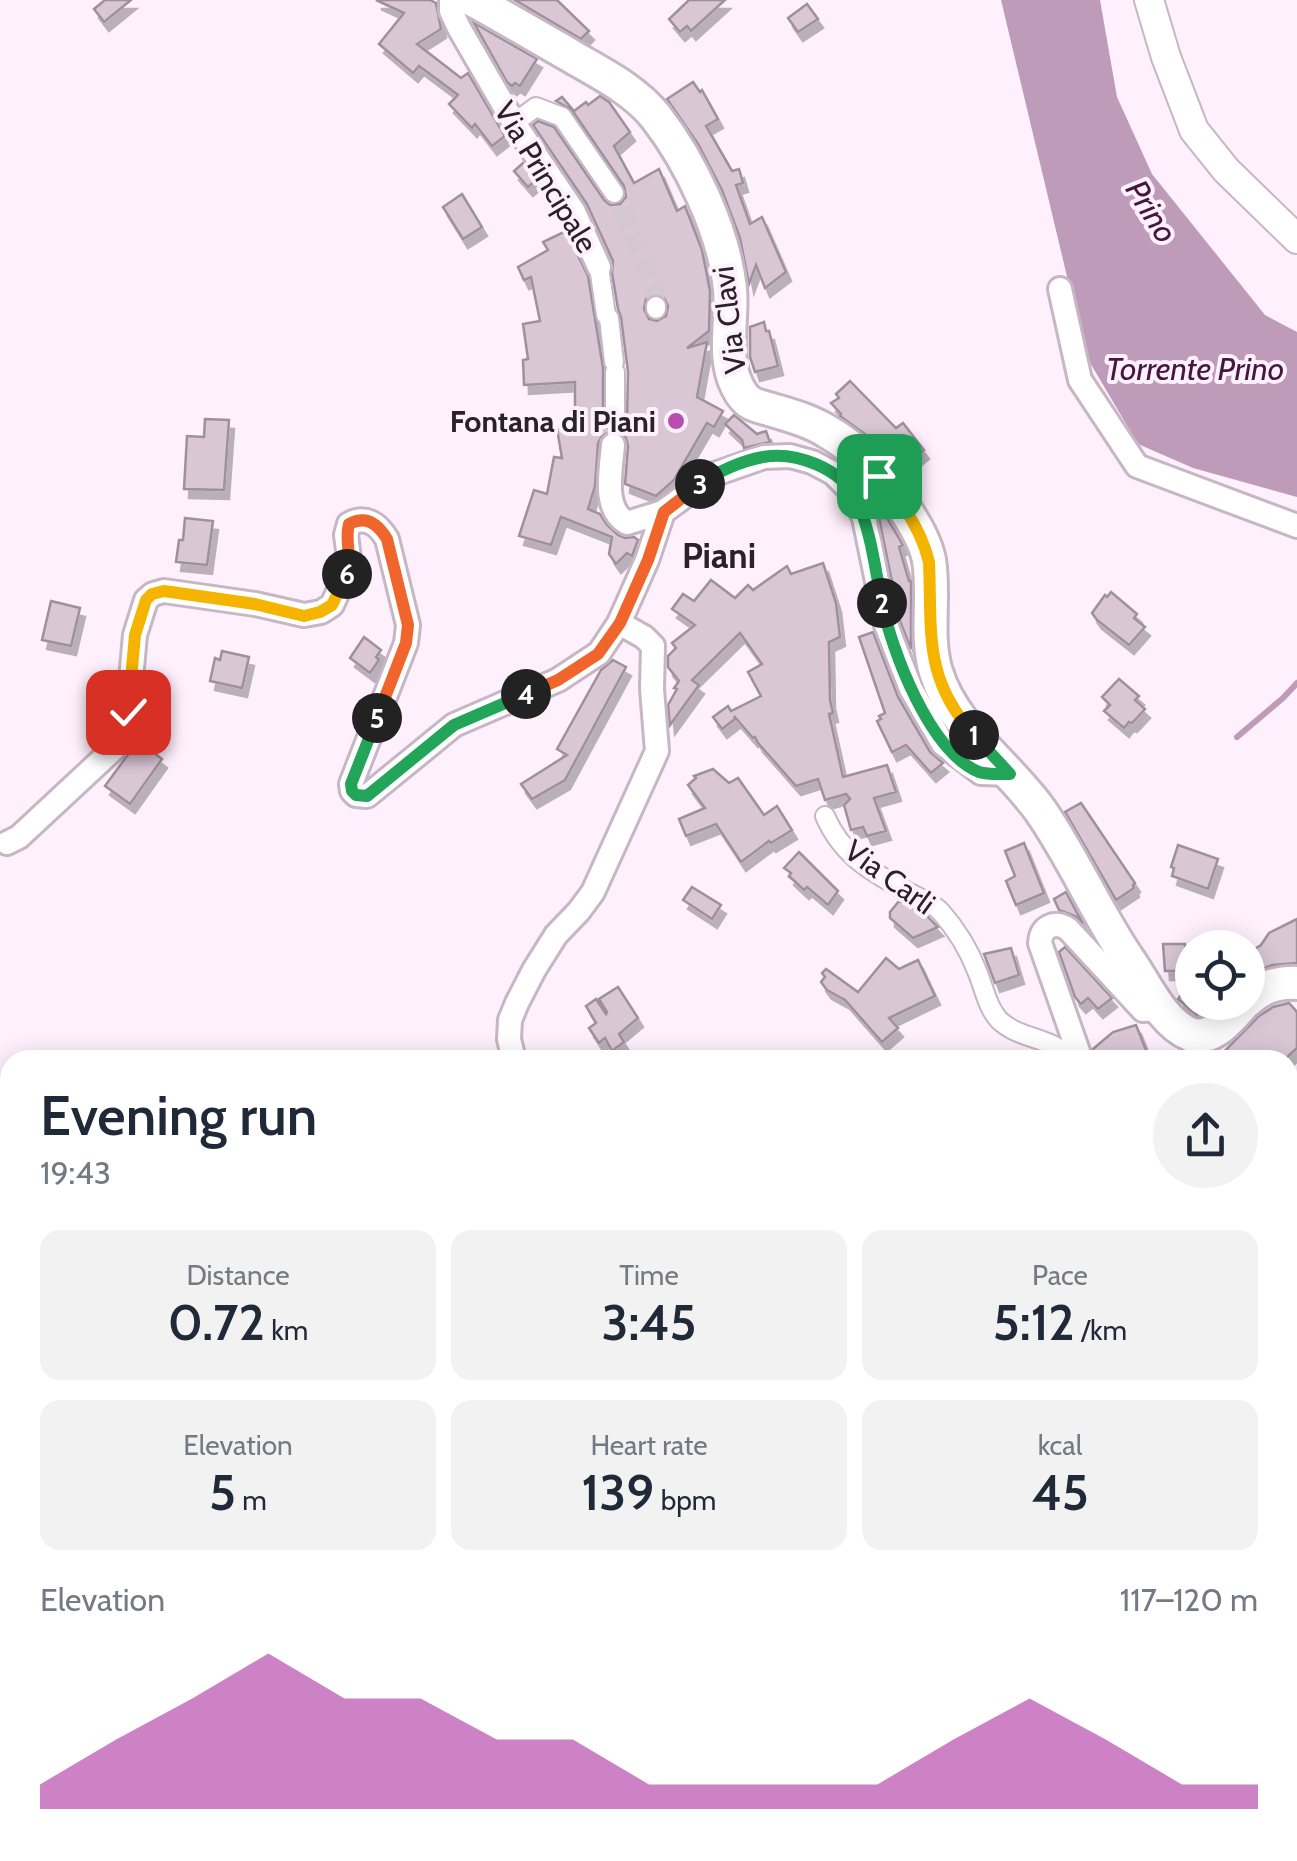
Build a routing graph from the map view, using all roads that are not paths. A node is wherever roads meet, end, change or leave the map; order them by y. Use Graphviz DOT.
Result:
graph roads {
  1 [pos="451,0"];
  2 [pos="472,0"];
  3 [pos="1150,0"];
  4 [pos="514,124"];
  5 [pos="619,202"];
  6 [pos="1297,239"];
  7 [pos="598,267"];
  8 [pos="1060,289"];
  9 [pos="614,431"];
  10 [pos="664,512"];
  11 [pos="1297,526"];
  12 [pos="620,623"];
  13 [pos="1010,774"];
  14 [pos="826,816"];
  15 [pos="7,844"];
  16 [pos="1297,983"];
  17 [pos="1265,988"];
  18 [pos="1161,1009"];
  19 [pos="1227,1020"];
  20 [pos="1195,1048"];
  21 [pos="512,1050"];
  22 [pos="1063,1050"];
  23 [pos="1077,1050"];
  1 -- 4 [label="street, Via Principale"];
  2 -- 13 [label="main road, Via Clavi"];
  3 -- 6 [label="street"];
  4 -- 5 [label="street"];
  4 -- 7 [label="street, Via Principale"];
  7 -- 9 [label="street, Via Principale"];
  8 -- 11 [label="street"];
  9 -- 10 [label="street, Via Principale"];
  10 -- 12 [label="street"];
  10 -- 13 [label="street, Via Principale"];
  12 -- 15 [label="street"];
  12 -- 21 [label="street"];
  13 -- 18 [label="main road, Via Clavi"];
  14 -- 22 [label="street, Via Carli"];
  16 -- 17 [label="main road"];
  18 -- 20 [label="main road"];
  18 -- 23 [label="street"];
  19 -- 20 [label="main road"];
}
